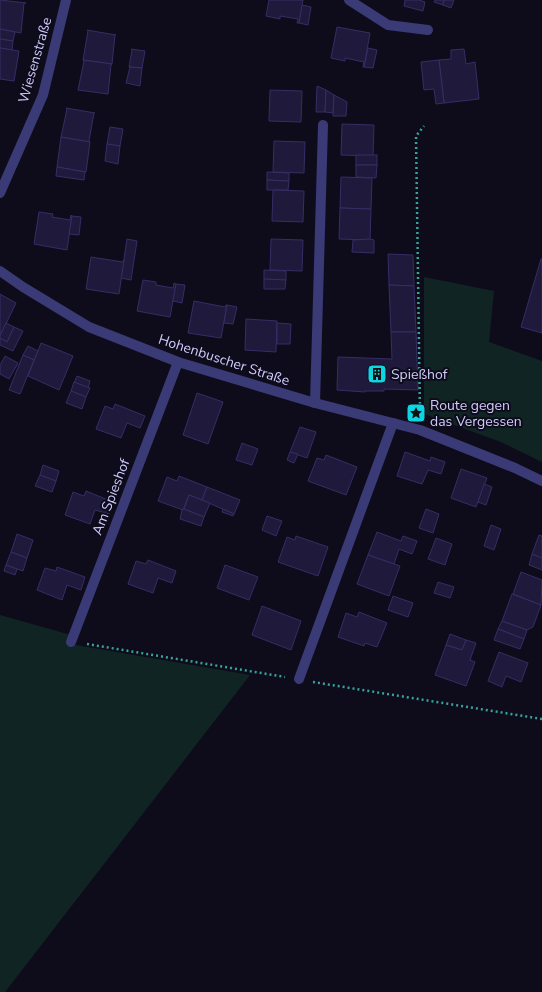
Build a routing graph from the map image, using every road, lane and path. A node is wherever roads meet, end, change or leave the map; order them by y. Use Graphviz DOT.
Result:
graph roads {
  1 [pos="66,0"];
  2 [pos="350,0"];
  3 [pos="428,30"];
  4 [pos="323,125"];
  5 [pos="424,126"];
  6 [pos="0,194"];
  7 [pos="0,271"];
  8 [pos="178,362"];
  9 [pos="315,403"];
  10 [pos="393,424"];
  11 [pos="420,430"];
  12 [pos="542,481"];
  13 [pos="72,642"];
  14 [pos="299,680"];
  15 [pos="542,719"];
  1 -- 6 [label="street, Wiesenstraße"];
  2 -- 3 [label="street"];
  4 -- 9 [label="street"];
  5 -- 11 [label="path"];
  7 -- 8 [label="street, Hohenbuscher Straße"];
  8 -- 9 [label="street, Hohenbuscher Straße"];
  8 -- 13 [label="street, Am Spieshof"];
  9 -- 10 [label="street, Hohenbuscher Straße"];
  10 -- 11 [label="street, Hohenbuscher Straße"];
  10 -- 14 [label="street"];
  11 -- 12 [label="street, Hohenbuscher Straße"];
  13 -- 14 [label="path"];
  14 -- 15 [label="path"];
}
